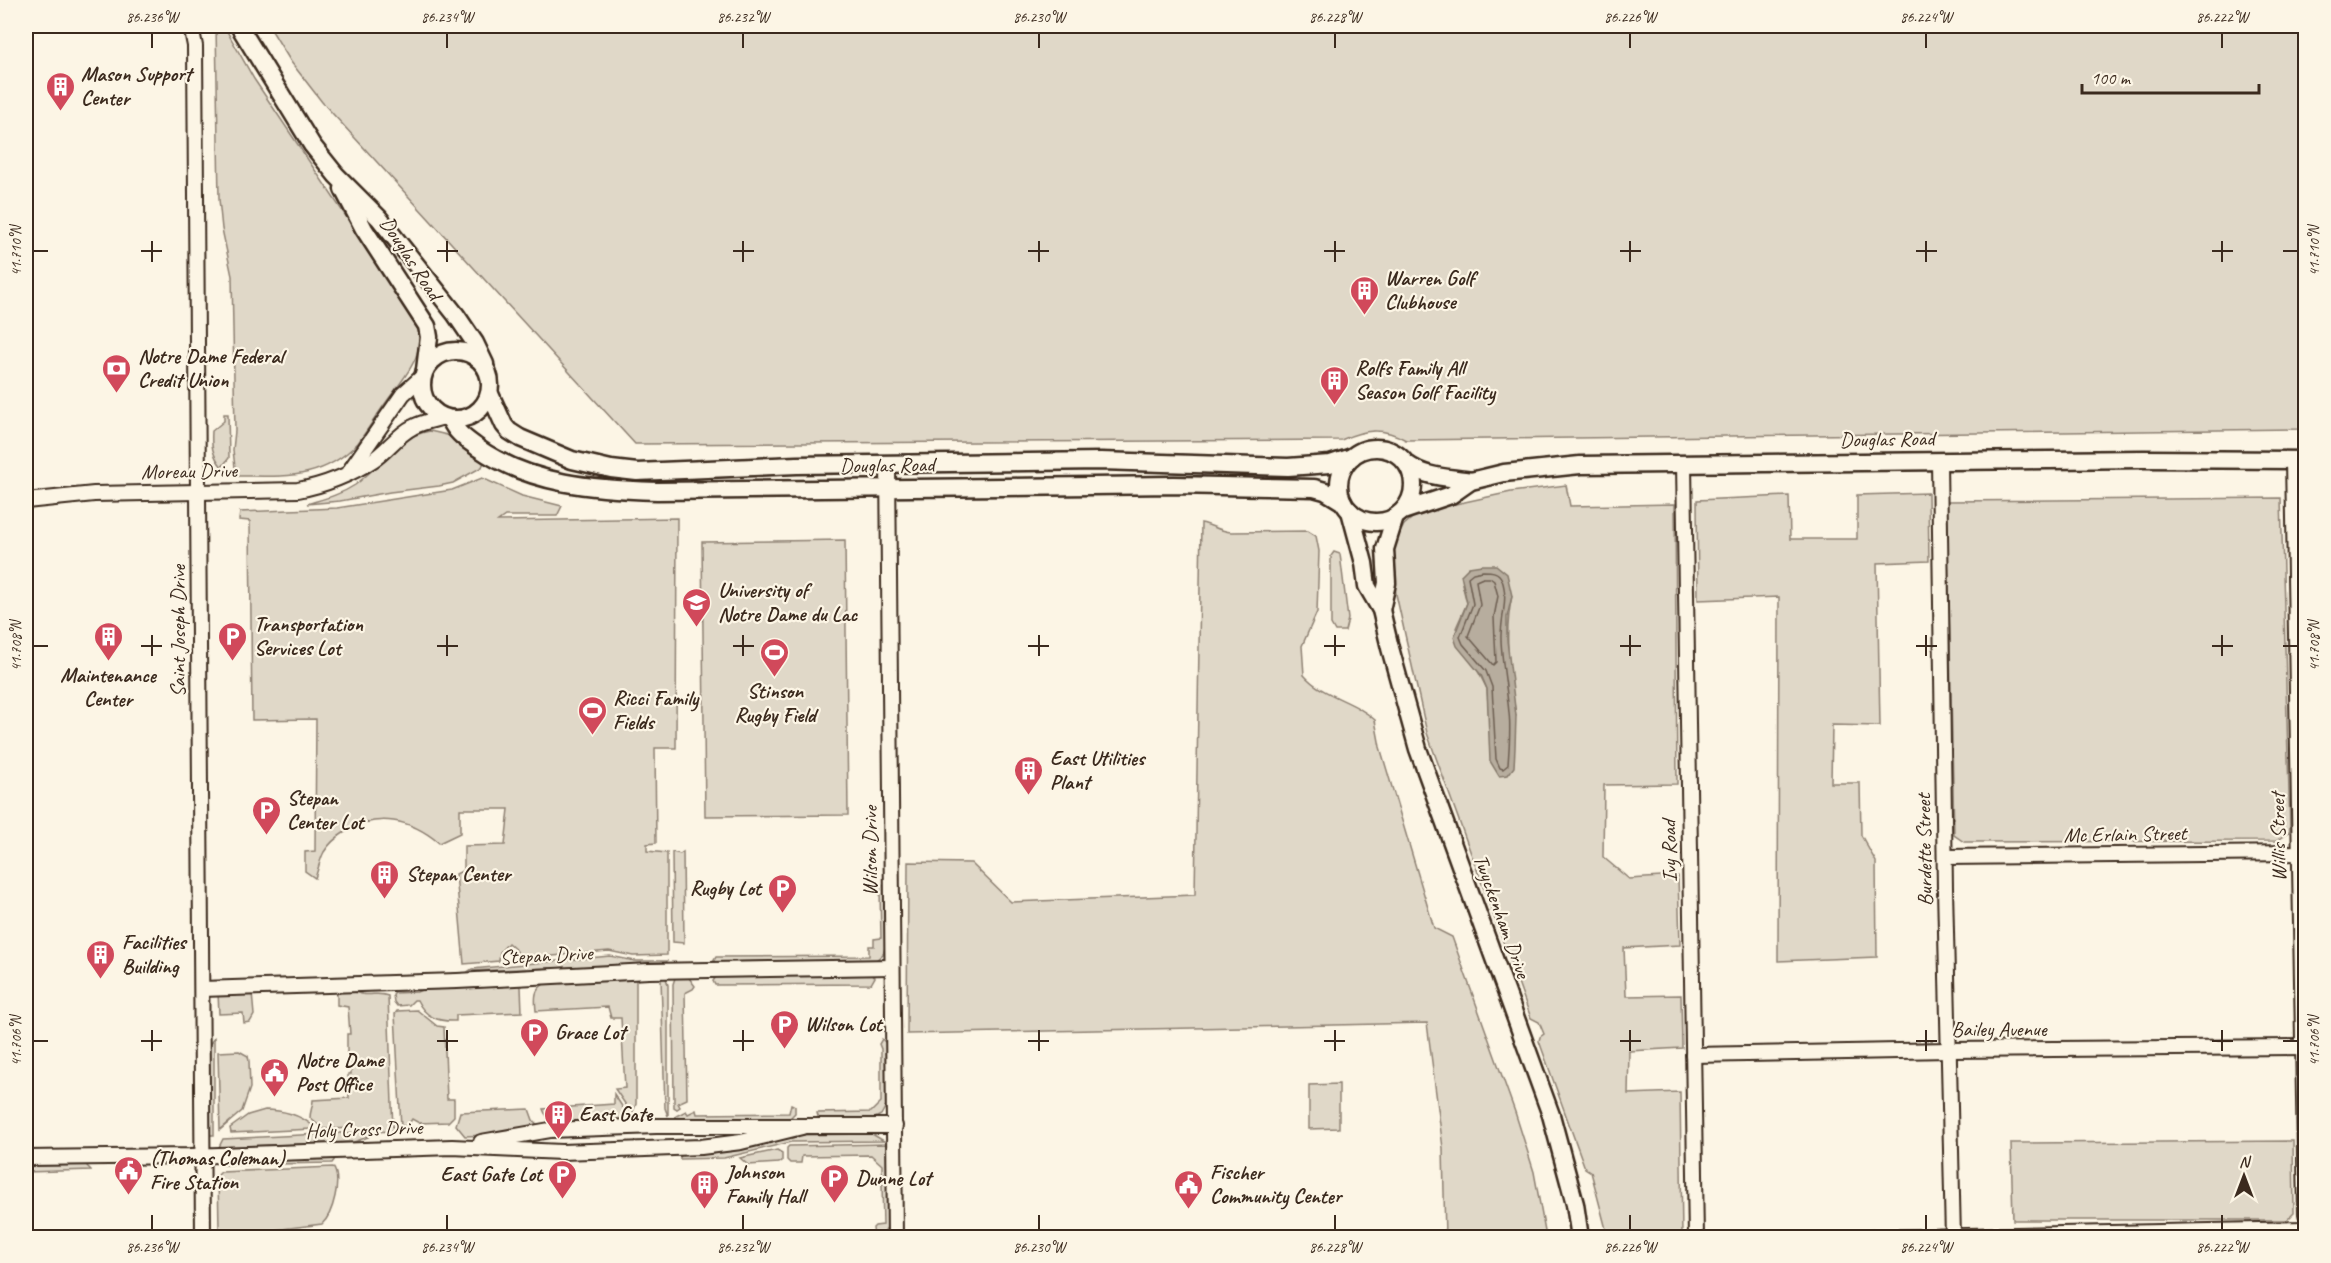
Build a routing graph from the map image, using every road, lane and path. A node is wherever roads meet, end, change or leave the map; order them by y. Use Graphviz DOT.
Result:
graph roads {
  1 [pos="191,26"];
  2 [pos="239,26"];
  3 [pos="336,175"];
  4 [pos="484,364"];
  5 [pos="424,373"];
  6 [pos="490,394"];
  7 [pos="447,418"];
  8 [pos="1352,457"];
  9 [pos="2299,460"];
  10 [pos="1939,461"];
  11 [pos="888,464"];
  12 [pos="1407,464"];
  13 [pos="1684,464"];
  14 [pos="349,472"];
  15 [pos="1471,482"];
  16 [pos="888,487"];
  17 [pos="199,492"];
  18 [pos="26,501"];
  19 [pos="1347,507"];
  20 [pos="1399,514"];
  21 [pos="1381,610"];
  22 [pos="2302,853"];
  23 [pos="1945,857"];
  24 [pos="892,967"];
  25 [pos="202,989"];
  26 [pos="2304,1047"];
  27 [pos="1949,1050"];
  28 [pos="1693,1055"];
  29 [pos="895,1126"];
  30 [pos="802,1127"];
  31 [pos="452,1147"];
  32 [pos="202,1156"];
  33 [pos="26,1158"];
  34 [pos="2306,1214"];
  35 [pos="2306,1229"];
  36 [pos="1953,1237"];
  37 [pos="203,1238"];
  38 [pos="895,1238"];
  39 [pos="1580,1238"];
  40 [pos="1696,1238"];
  41 [pos="1869,1238"];
  1 -- 17 [label="street, Saint Joseph Drive"];
  2 -- 3 [label="street, Douglas Road"];
  3 -- 4 [label="street, Douglas Road"];
  3 -- 5 [label="street, Douglas Road"];
  4 -- 5 [label="street"];
  4 -- 6 [label="street"];
  5 -- 7 [label="street"];
  5 -- 14 [label="street"];
  6 -- 7 [label="street"];
  6 -- 11 [label="street, Douglas Road"];
  7 -- 14 [label="street, Moreau Drive"];
  7 -- 16 [label="street, Douglas Road"];
  8 -- 11 [label="street, Douglas Road"];
  8 -- 12 [label="street"];
  8 -- 19 [label="street"];
  9 -- 10 [label="street, Douglas Road"];
  9 -- 22 [label="street, Willis Street"];
  10 -- 13 [label="street, Douglas Road"];
  10 -- 23 [label="street, Burdette Street"];
  11 -- 16 [label="street, Wilson Drive"];
  12 -- 15 [label="street, Douglas Road"];
  12 -- 20 [label="street"];
  13 -- 15 [label="street, Douglas Road"];
  13 -- 28 [label="street, Ivy Road"];
  14 -- 17 [label="street, Moreau Drive"];
  15 -- 20 [label="street, Douglas Road"];
  16 -- 19 [label="street, Douglas Road"];
  16 -- 24 [label="street, Wilson Drive"];
  17 -- 18 [label="street, Moreau Drive"];
  17 -- 25 [label="street, Saint Joseph Drive"];
  19 -- 20 [label="street"];
  19 -- 21 [label="street, Twyckenham Drive"];
  20 -- 21 [label="street, Twyckenham Drive"];
  21 -- 39 [label="street, Twyckenham Drive"];
  22 -- 23 [label="street, Mc Erlain Street"];
  22 -- 26 [label="street, Willis Street"];
  23 -- 27 [label="street, Burdette Street"];
  24 -- 25 [label="street, Stepan Drive"];
  24 -- 29 [label="street, Wilson Drive"];
  25 -- 32 [label="street, Saint Joseph Drive"];
  26 -- 27 [label="street, Bailey Avenue"];
  26 -- 34 [label="street, Willis Street"];
  27 -- 28 [label="street, Bailey Avenue"];
  27 -- 36 [label="street, Burdette Street"];
  28 -- 40 [label="street, Ivy Road"];
  29 -- 30 [label="street, Holy Cross Drive"];
  29 -- 38 [label="street, Wilson Drive"];
  30 -- 31 [label="street, Holy Cross Drive"];
  30 -- 31 [label="street, Holy Cross Drive"];
  31 -- 32 [label="street, Holy Cross Drive"];
  32 -- 33 [label="street, Holy Cross Drive"];
  32 -- 37 [label="street, Saint Joseph Drive"];
  35 -- 36 [label="street"];
  36 -- 41 [label="street"];
}
